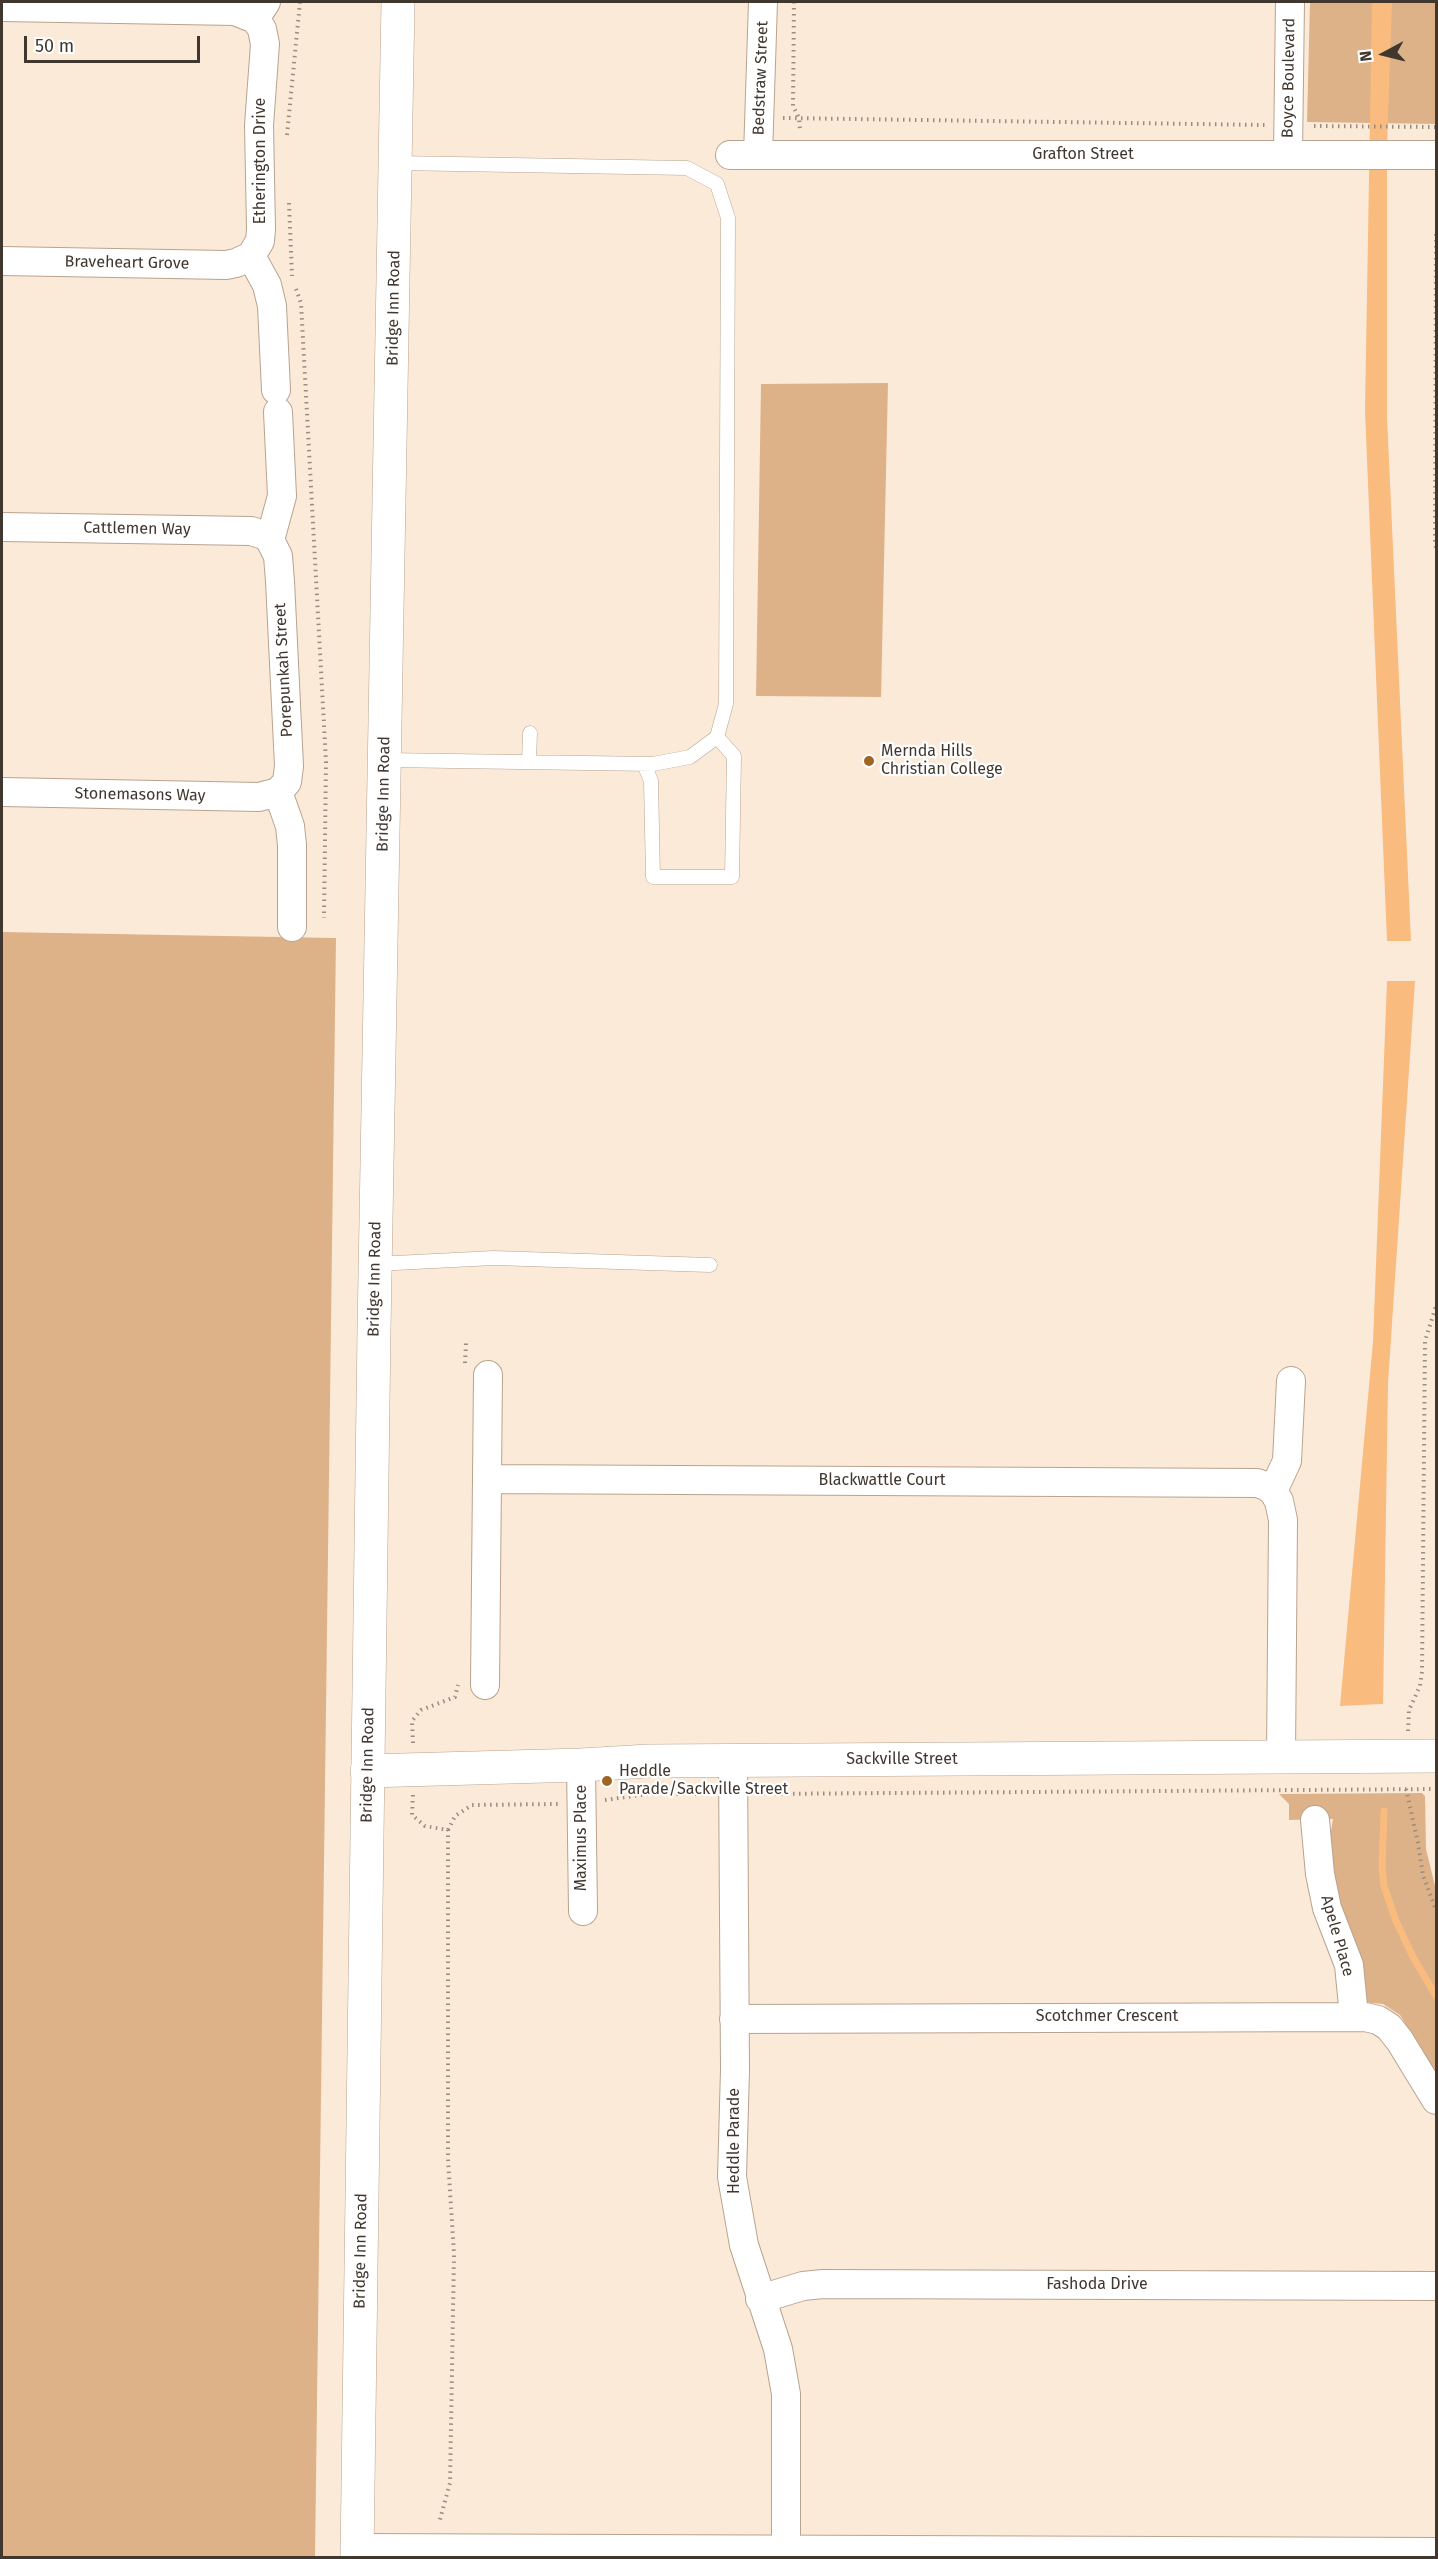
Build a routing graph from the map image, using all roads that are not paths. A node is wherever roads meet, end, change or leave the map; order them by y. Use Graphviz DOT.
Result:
graph roads {
  1 [pos="398,2"];
  2 [pos="763,2"];
  3 [pos="1290,2"];
  4 [pos="17,5"];
  5 [pos="260,10"];
  6 [pos="1436,141"];
  7 [pos="1288,154"];
  8 [pos="730,155"];
  9 [pos="758,155"];
  10 [pos="396,163"];
  11 [pos="251,256"];
  12 [pos="2,261"];
  13 [pos="2,527"];
  14 [pos="270,540"];
  15 [pos="530,733"];
  16 [pos="717,737"];
  17 [pos="385,760"];
  18 [pos="529,762"];
  19 [pos="644,764"];
  20 [pos="2,792"];
  21 [pos="278,792"];
  22 [pos="292,927"];
  23 [pos="375,1264"];
  24 [pos="710,1265"];
  25 [pos="477,1370"];
  26 [pos="1291,1381"];
  27 [pos="488,1479"];
  28 [pos="1273,1491"];
  29 [pos="472,1683"];
  30 [pos="1421,1756"];
  31 [pos="1281,1757"];
  32 [pos="734,1761"];
  33 [pos="581,1765"];
  34 [pos="368,1771"];
  35 [pos="1315,1820"];
  36 [pos="583,1911"];
  37 [pos="1354,2016"];
  38 [pos="734,2019"];
  39 [pos="1437,2100"];
  40 [pos="1437,2286"];
  41 [pos="760,2299"];
  42 [pos="786,2549"];
  43 [pos="1437,2552"];
  44 [pos="357,2553"];
  45 [pos="1332,2554"];
  1 -- 10 [label="main road, Bridge Inn Road"];
  2 -- 9 [label="street, Bedstraw Street"];
  3 -- 7 [label="street, Boyce Boulevard"];
  4 -- 5 [label="street"];
  5 -- 11 [label="street, Etherington Drive"];
  6 -- 7 [label="street, Grafton Street"];
  7 -- 9 [label="street, Grafton Street"];
  8 -- 9 [label="street, Grafton Street"];
  10 -- 16 [label="lane"];
  10 -- 17 [label="main road, Bridge Inn Road"];
  11 -- 12 [label="street, Braveheart Grove"];
  11 -- 14 [label="street"];
  13 -- 14 [label="street, Cattlemen Way"];
  14 -- 21 [label="street, Porepunkah Street"];
  15 -- 18 [label="lane"];
  16 -- 19 [label="lane"];
  16 -- 19 [label="lane"];
  17 -- 18 [label="lane"];
  17 -- 23 [label="main road, Bridge Inn Road"];
  18 -- 19 [label="lane"];
  20 -- 21 [label="street, Stonemasons Way"];
  21 -- 22 [label="street"];
  23 -- 24 [label="lane"];
  23 -- 34 [label="main road, Bridge Inn Road"];
  25 -- 27 [label="street"];
  26 -- 28 [label="street"];
  27 -- 28 [label="street, Blackwattle Court"];
  27 -- 29 [label="street"];
  28 -- 31 [label="street"];
  30 -- 31 [label="main road, Sackville Street"];
  31 -- 32 [label="main road, Sackville Street"];
  32 -- 33 [label="main road, Sackville Street"];
  32 -- 38 [label="street, Heddle Parade"];
  33 -- 34 [label="main road, Sackville Street"];
  33 -- 36 [label="street, Maximus Place"];
  34 -- 44 [label="main road, Bridge Inn Road"];
  35 -- 37 [label="street, Apele Place"];
  37 -- 38 [label="street, Scotchmer Crescent"];
  37 -- 39 [label="street, Scotchmer Crescent"];
  38 -- 41 [label="street, Heddle Parade"];
  40 -- 41 [label="street, Fashoda Drive"];
  41 -- 42 [label="street, Heddle Parade"];
  42 -- 44 [label="street"];
  42 -- 45 [label="street"];
  43 -- 45 [label="street"];
}
